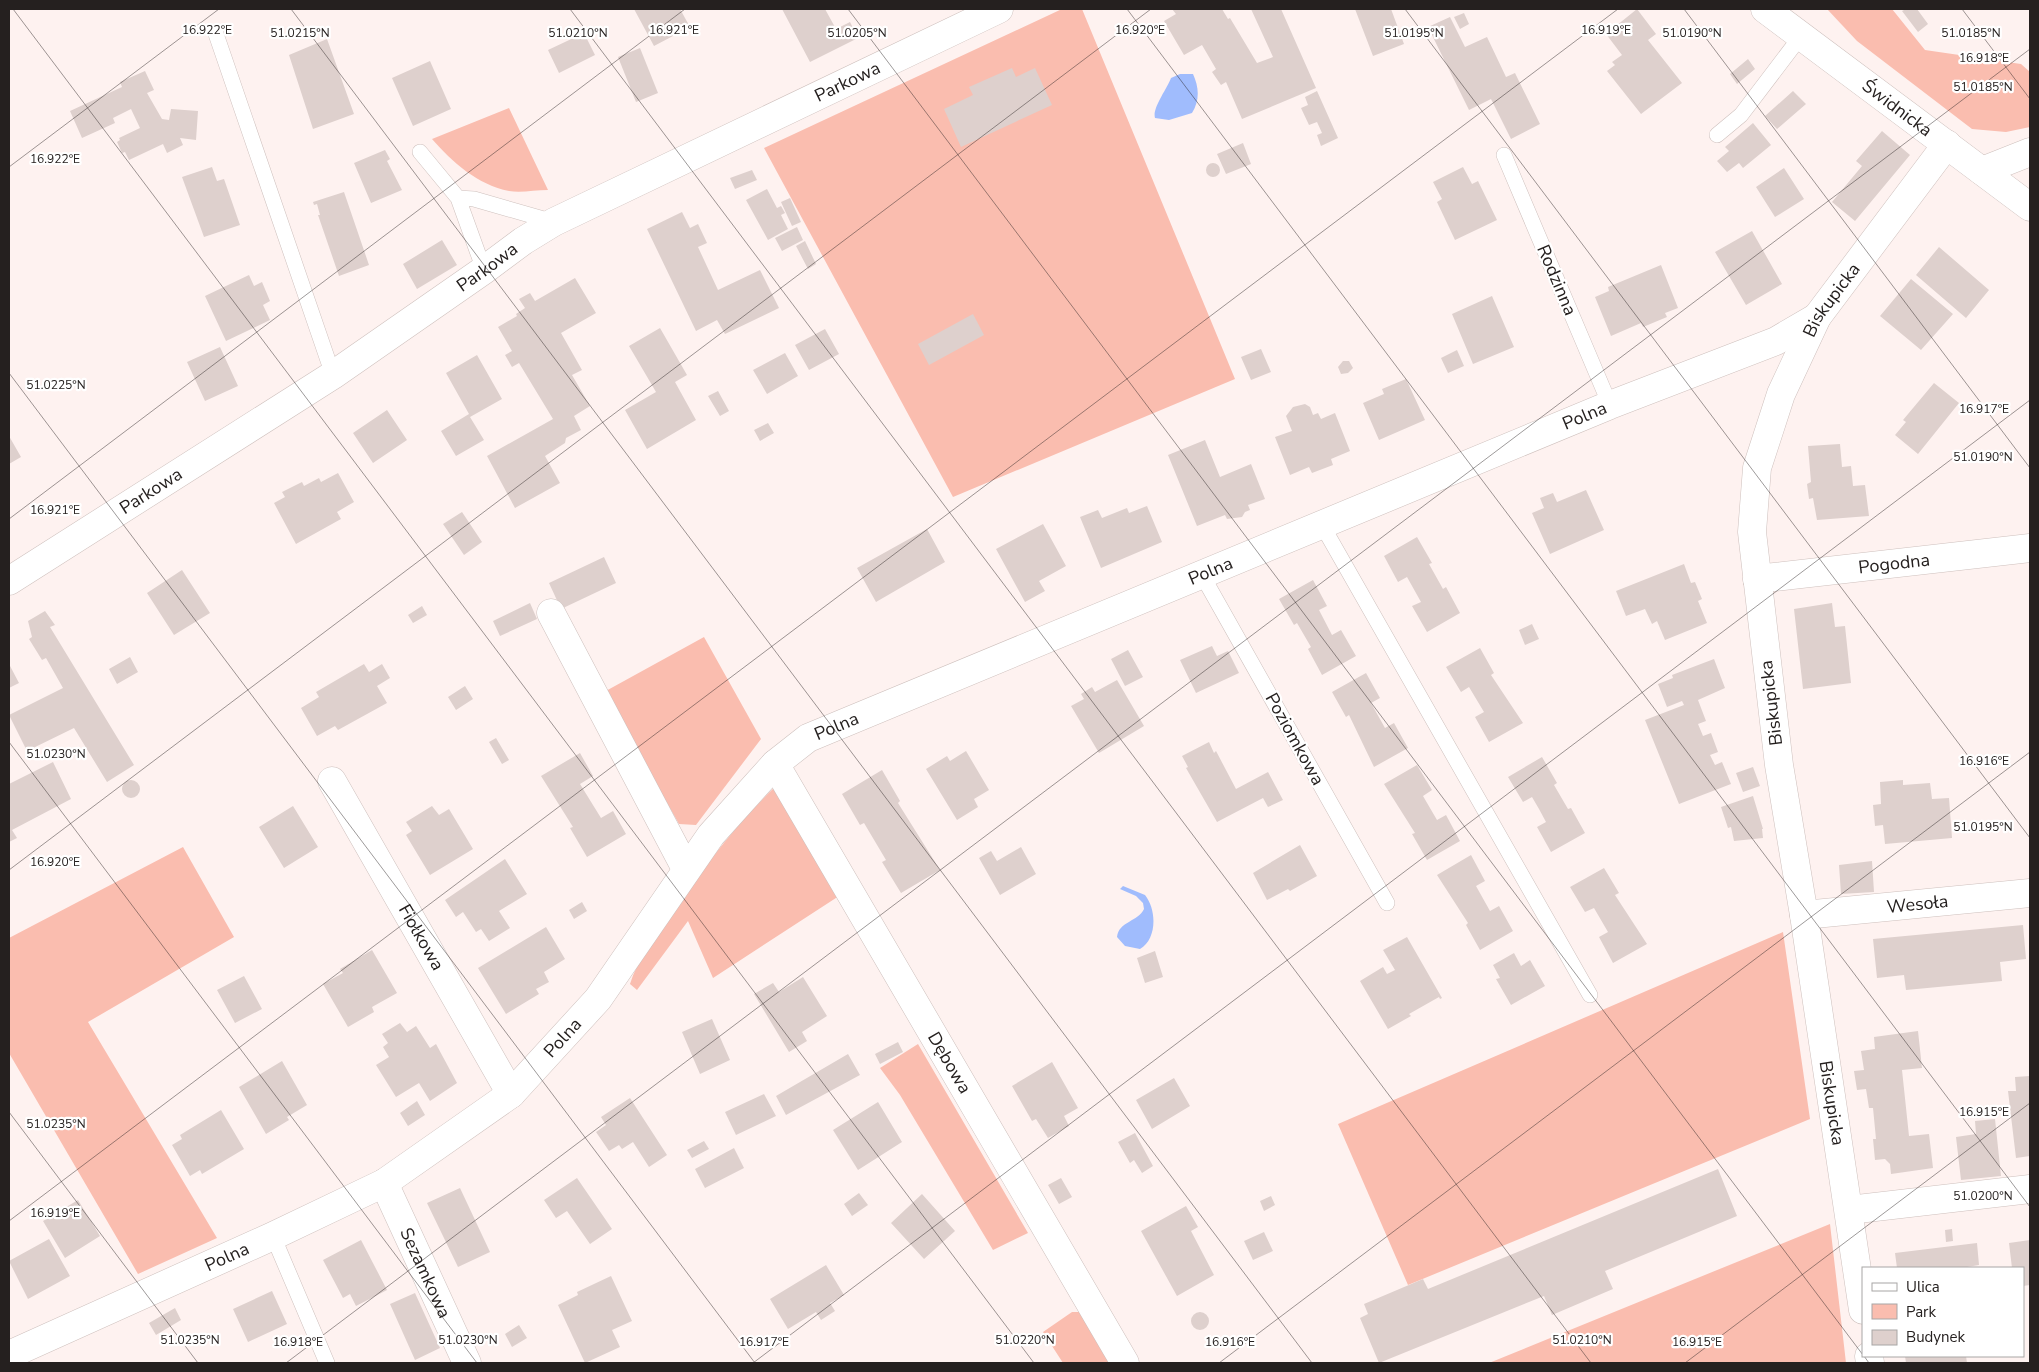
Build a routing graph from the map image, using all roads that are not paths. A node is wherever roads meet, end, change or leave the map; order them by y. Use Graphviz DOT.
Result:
graph roads {
  1 [pos="999,9"];
  2 [pos="1765,9"];
  3 [pos="216,34"];
  4 [pos="1801,36"];
  5 [pos="1716,135"];
  6 [pos="1947,144"];
  7 [pos="420,152"];
  8 [pos="2030,152"];
  9 [pos="1504,155"];
  10 [pos="1982,171"];
  11 [pos="458,198"];
  12 [pos="2030,207"];
  13 [pos="554,222"];
  14 [pos="484,270"];
  15 [pos="1817,317"];
  16 [pos="333,375"];
  17 [pos="1610,405"];
  18 [pos="1322,525"];
  19 [pos="2030,548"];
  20 [pos="1202,575"];
  21 [pos="1757,579"];
  22 [pos="9,581"];
  23 [pos="551,613"];
  24 [pos="775,764"];
  25 [pos="332,781"];
  26 [pos="686,870"];
  27 [pos="2030,893"];
  28 [pos="1387,903"];
  29 [pos="1804,915"];
  30 [pos="1590,995"];
  31 [pos="511,1094"];
  32 [pos="384,1183"];
  33 [pos="2030,1189"];
  34 [pos="1849,1210"];
  35 [pos="273,1236"];
  36 [pos="1862,1303"];
  37 [pos="9,1355"];
  38 [pos="327,1363"];
  39 [pos="467,1363"];
  40 [pos="1125,1363"];
  1 -- 13 [label="street, Parkowa"];
  2 -- 4 [label="street, Świdnicka"];
  3 -- 16 [label="lane"];
  4 -- 5 [label="lane"];
  4 -- 6 [label="street, Świdnicka"];
  6 -- 10 [label="street, Świdnicka"];
  6 -- 15 [label="street, Biskupicka"];
  7 -- 11 [label="lane"];
  8 -- 10 [label="street"];
  9 -- 17 [label="lane, Rodzinna"];
  10 -- 12 [label="street, Świdnicka"];
  11 -- 13 [label="lane"];
  11 -- 14 [label="lane"];
  13 -- 14 [label="street, Parkowa"];
  14 -- 16 [label="street, Parkowa"];
  15 -- 17 [label="street, Polna"];
  15 -- 21 [label="street, Biskupicka"];
  16 -- 22 [label="street, Parkowa"];
  17 -- 18 [label="street, Polna"];
  18 -- 20 [label="street, Polna"];
  18 -- 30 [label="lane"];
  19 -- 21 [label="street, Pogodna"];
  20 -- 24 [label="street, Polna"];
  20 -- 28 [label="lane, Poziomkowa"];
  21 -- 29 [label="street, Biskupicka"];
  23 -- 26 [label="street"];
  24 -- 26 [label="street, Polna"];
  24 -- 40 [label="street, Dębowa"];
  25 -- 31 [label="street, Fiołkowa"];
  26 -- 31 [label="street, Polna"];
  27 -- 29 [label="street, Wesoła"];
  29 -- 34 [label="street, Biskupicka"];
  31 -- 32 [label="street, Polna"];
  32 -- 35 [label="street, Polna"];
  32 -- 39 [label="street, Sezamkowa"];
  33 -- 34 [label="street"];
  34 -- 36 [label="street, Biskupicka"];
  35 -- 37 [label="street, Polna"];
  35 -- 38 [label="lane"];
}
